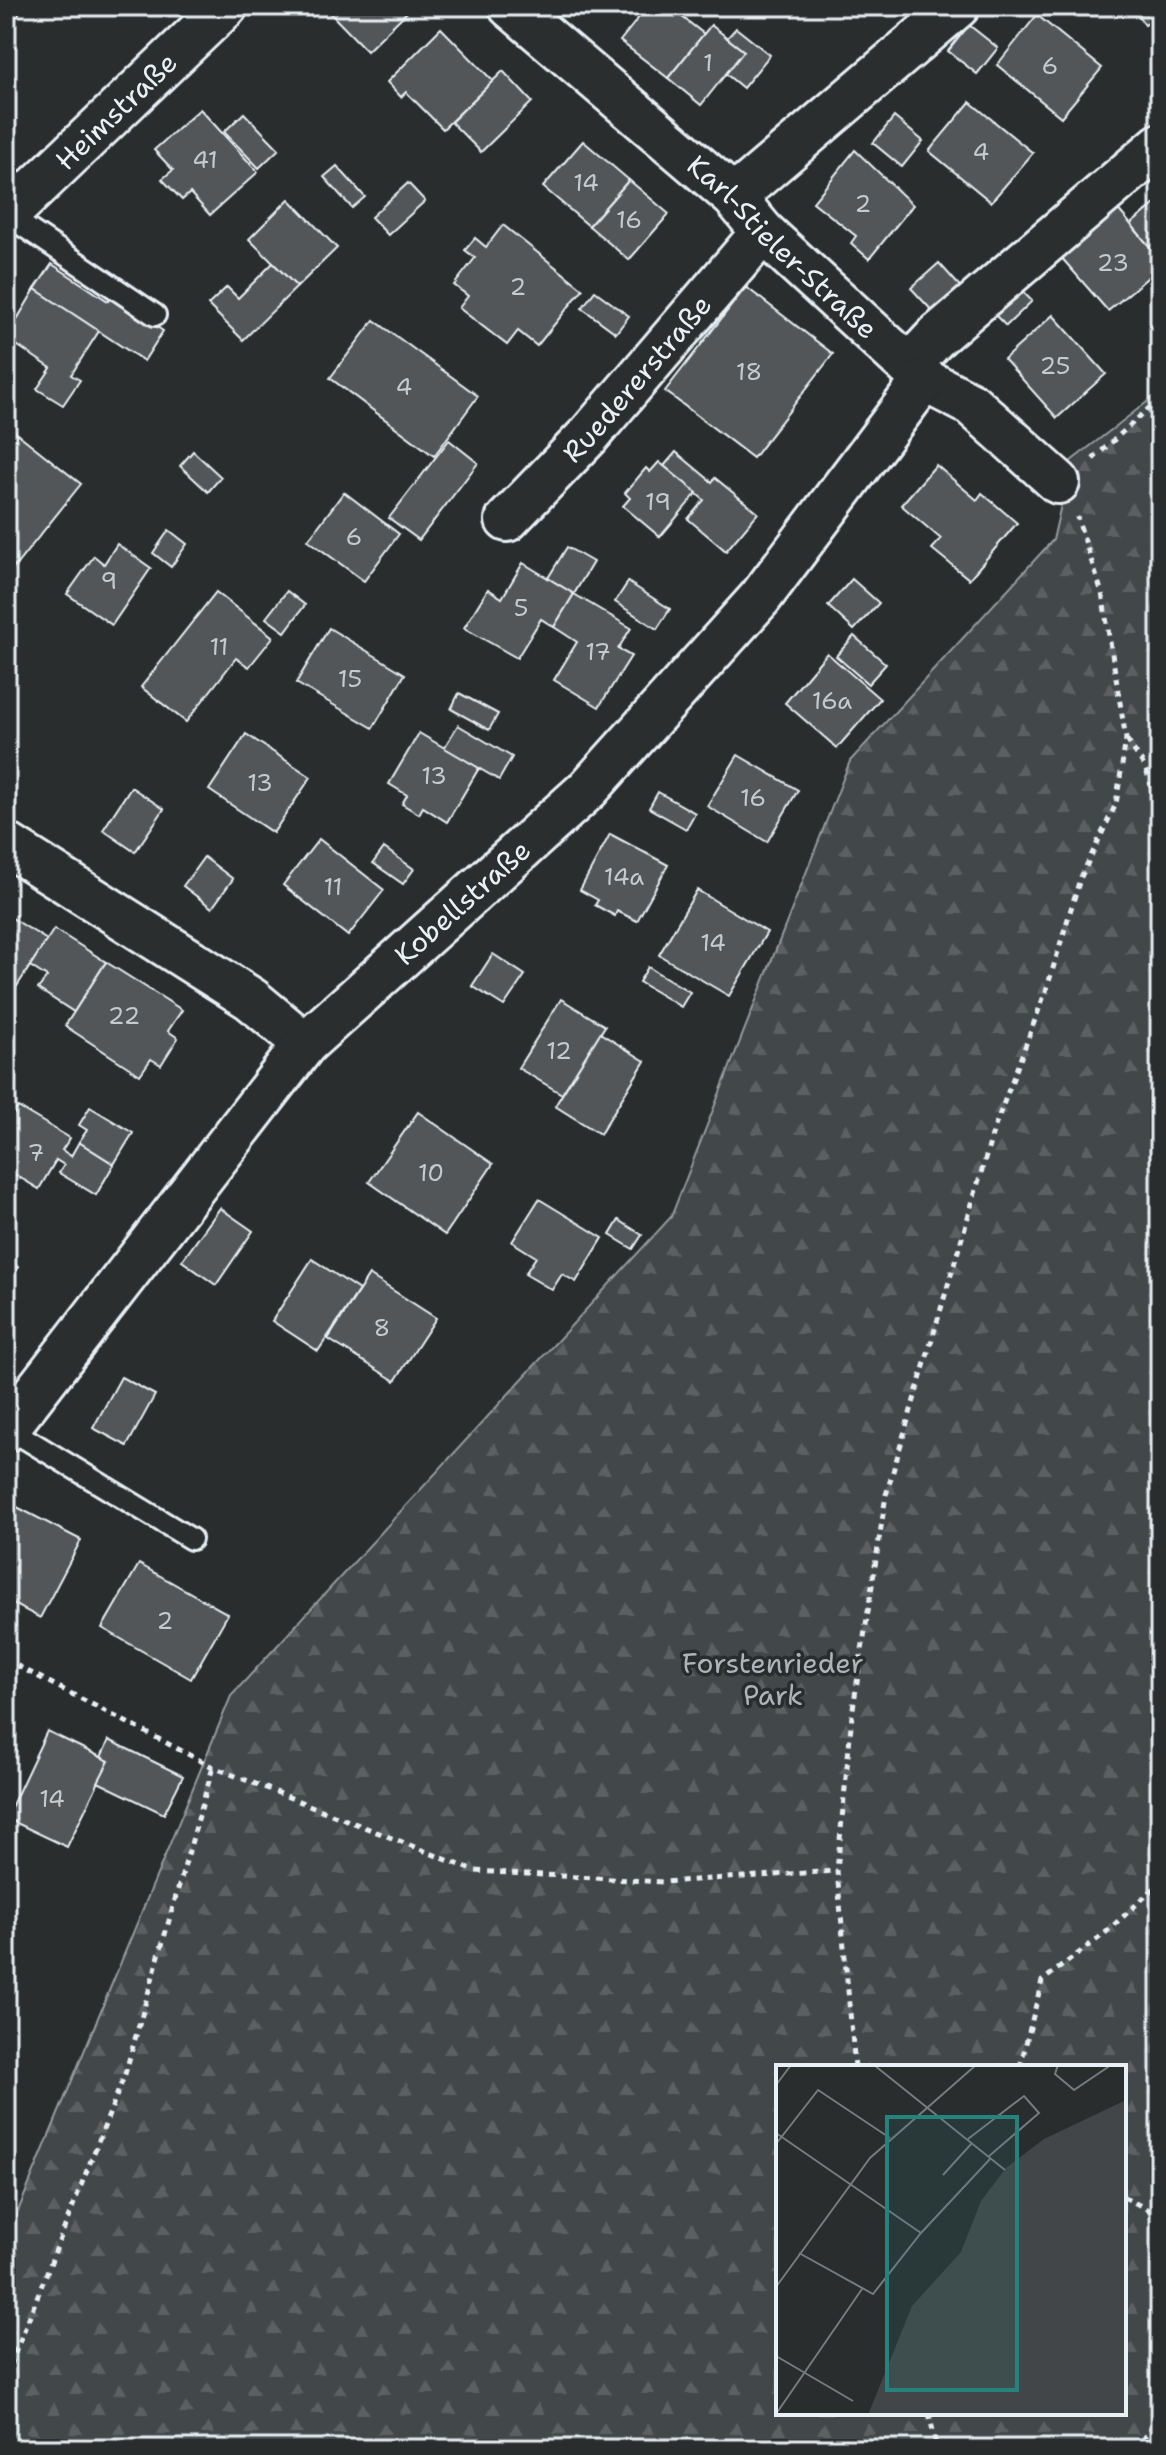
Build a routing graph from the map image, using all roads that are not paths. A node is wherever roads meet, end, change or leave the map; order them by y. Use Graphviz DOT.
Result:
graph roads {
  1 [pos="226,6"];
  2 [pos="510,6"];
  3 [pos="958,6"];
  4 [pos="1160,145"];
  5 [pos="734,197"];
  6 [pos="12,199"];
  7 [pos="763,232"];
  8 [pos="155,315"];
  9 [pos="916,373"];
  10 [pos="1058,482"];
  11 [pos="507,520"];
  12 [pos="6,844"];
  13 [pos="305,1044"];
  14 [pos="7,1429"];
  15 [pos="191,1539"];
  1 -- 6 [label="street, Heimstraße"];
  2 -- 5 [label="street, Karl-Stieler-Straße"];
  3 -- 5 [label="street"];
  4 -- 9 [label="street, Kobellstraße"];
  5 -- 7 [label="street, Karl-Stieler-Straße"];
  6 -- 8 [label="lane"];
  7 -- 9 [label="street, Karl-Stieler-Straße"];
  7 -- 11 [label="street, Ruedererstraße"];
  9 -- 10 [label="street, Karl-Stieler-Straße"];
  9 -- 13 [label="street, Kobellstraße"];
  12 -- 13 [label="street"];
  13 -- 14 [label="street, Kobellstraße"];
  14 -- 15 [label="lane"];
}
